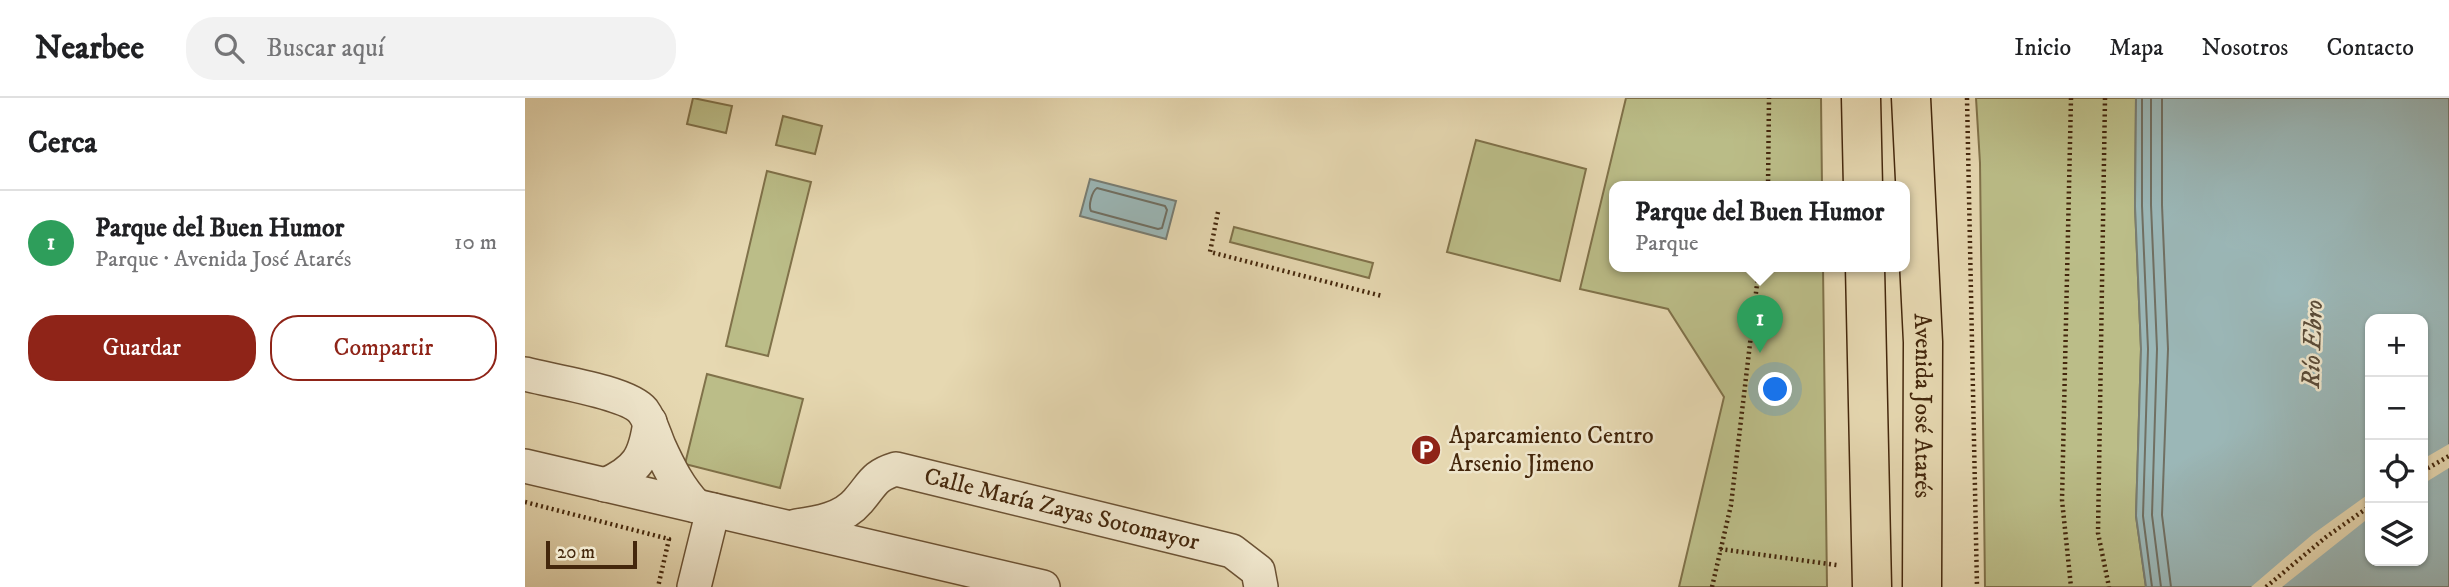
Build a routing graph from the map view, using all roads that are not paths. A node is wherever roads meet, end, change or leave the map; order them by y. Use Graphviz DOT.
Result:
graph roads {
  1 [pos="1861,98"];
  2 [pos="1911,98"];
  3 [pos="1863,181"];
  4 [pos="1865,272"];
  5 [pos="525,374"];
  6 [pos="650,422"];
  7 [pos="525,466"];
  8 [pos="605,485"];
  9 [pos="857,503"];
  10 [pos="704,508"];
  11 [pos="786,527"];
  12 [pos="877,548"];
  13 [pos="1858,576"];
  14 [pos="694,587"];
  15 [pos="1043,587"];
  16 [pos="1261,587"];
  17 [pos="1922,587"];
  1 -- 3 [label="main road"];
  2 -- 17 [label="main road, Avenida José Atarés"];
  4 -- 13 [label="main road, Avenida José Atarés"];
  5 -- 6 [label="lane"];
  6 -- 8 [label="lane"];
  6 -- 10 [label="lane"];
  7 -- 8 [label="lane, Calle María Zayas Sotomayor"];
  8 -- 10 [label="lane, Calle María Zayas Sotomayor"];
  9 -- 11 [label="lane, Calle María Zayas Sotomayor"];
  9 -- 12 [label="lane"];
  9 -- 16 [label="lane, Calle María Zayas Sotomayor"];
  10 -- 11 [label="lane, Calle María Zayas Sotomayor"];
  10 -- 14 [label="lane"];
  11 -- 12 [label="lane, Calle María Zayas Sotomayor"];
  12 -- 15 [label="lane, Calle María Zayas Sotomayor"];
}
